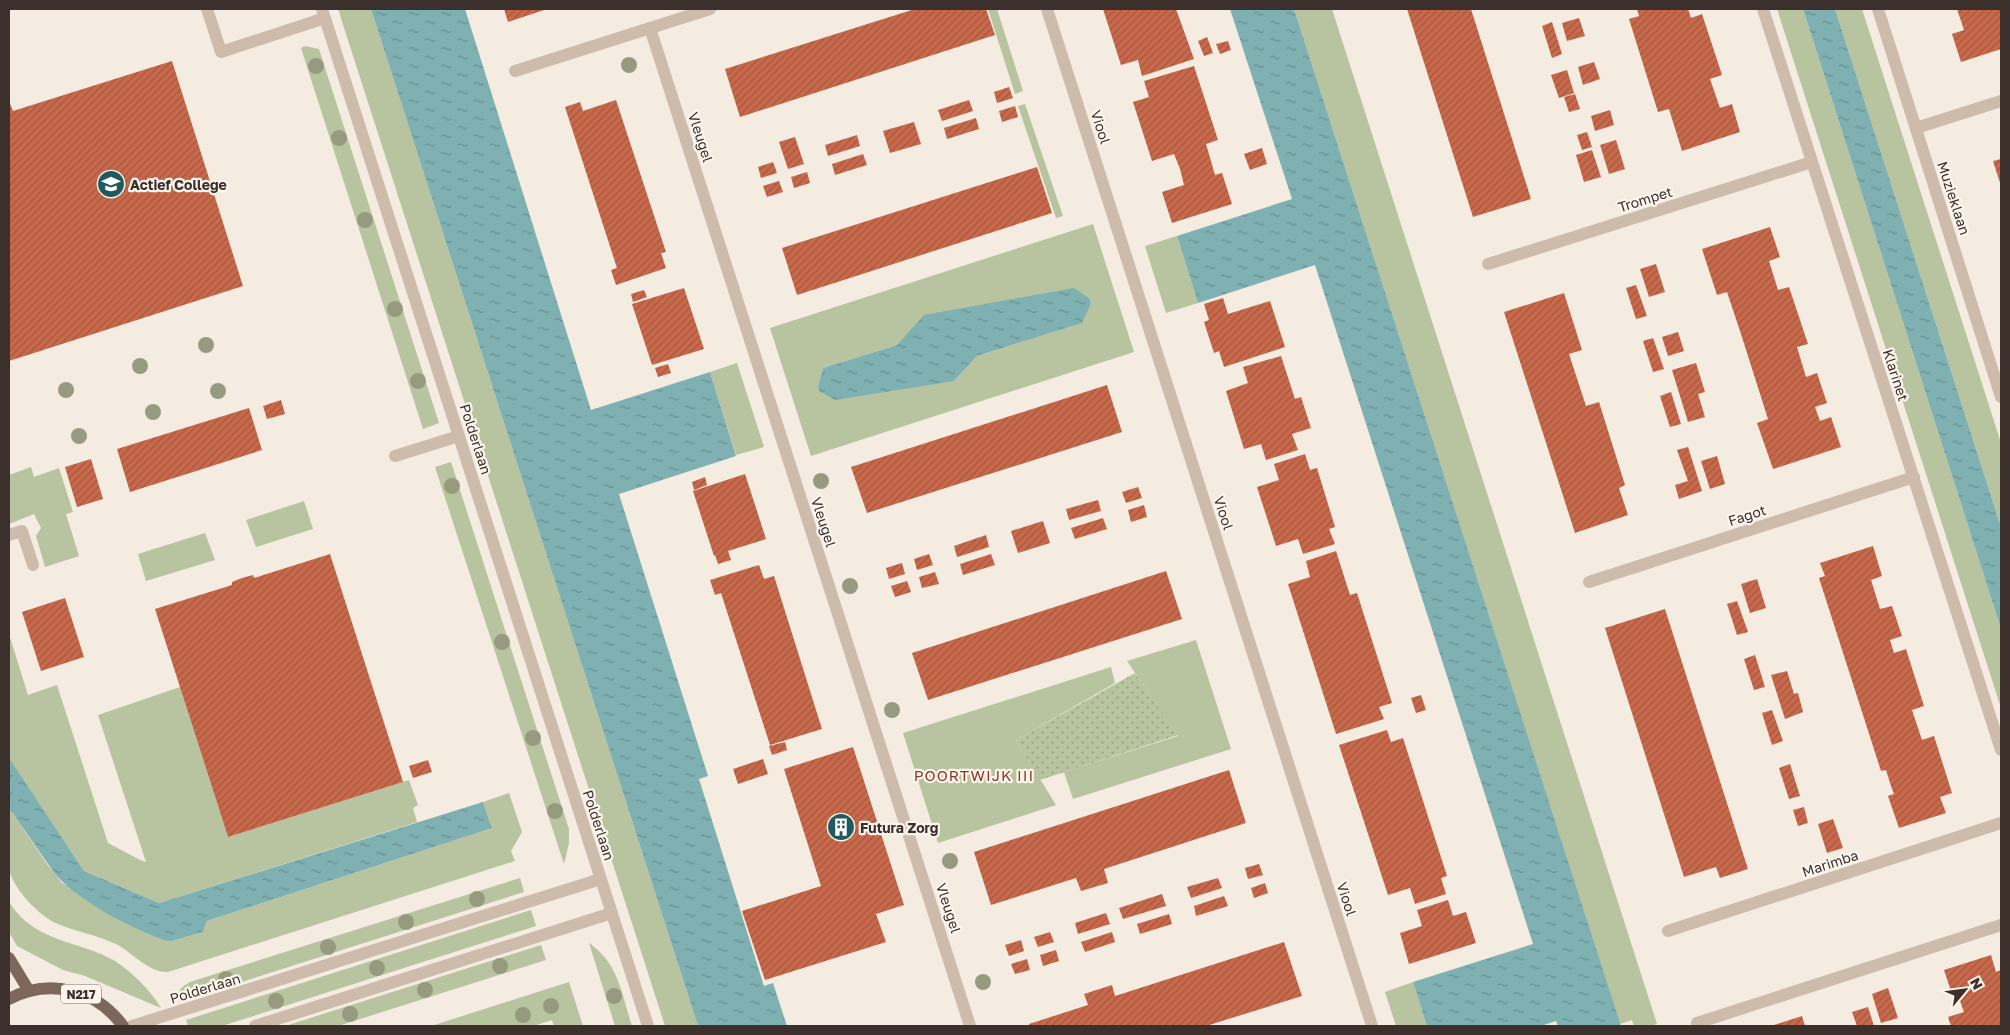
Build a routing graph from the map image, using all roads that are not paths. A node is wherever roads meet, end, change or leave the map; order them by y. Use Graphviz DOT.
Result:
graph roads {
  1 [pos="207,9"];
  2 [pos="710,9"];
  3 [pos="1047,9"];
  4 [pos="1762,9"];
  5 [pos="1878,9"];
  6 [pos="324,13"];
  7 [pos="650,28"];
  8 [pos="515,71"];
  9 [pos="2001,101"];
  10 [pos="1916,128"];
  11 [pos="1812,162"];
  12 [pos="1488,264"];
  13 [pos="2001,397"];
  14 [pos="459,436"];
  15 [pos="395,456"];
  16 [pos="1914,477"];
  17 [pos="9,535"];
  18 [pos="32,565"];
  19 [pos="1589,582"];
  20 [pos="2001,750"];
  21 [pos="2001,823"];
  22 [pos="601,879"];
  23 [pos="612,914"];
  24 [pos="2001,925"];
  25 [pos="1668,931"];
  26 [pos="9,958"];
  27 [pos="28,991"];
  28 [pos="9,999"];
  29 [pos="1697,1023"];
  30 [pos="123,1026"];
  31 [pos="132,1026"];
  32 [pos="255,1026"];
  33 [pos="648,1026"];
  34 [pos="970,1026"];
  35 [pos="1372,1026"];
  1 -- 6 [label="street"];
  2 -- 7 [label="street"];
  3 -- 35 [label="street, Viool"];
  4 -- 11 [label="street, Klarinet"];
  5 -- 10 [label="street, Muzieklaan"];
  6 -- 14 [label="street, Polderlaan"];
  7 -- 8 [label="street"];
  7 -- 34 [label="street, Vleugel"];
  9 -- 10 [label="street"];
  10 -- 13 [label="street, Muzieklaan"];
  11 -- 12 [label="street, Trompet"];
  11 -- 16 [label="street, Klarinet"];
  14 -- 15 [label="street"];
  14 -- 22 [label="street, Polderlaan"];
  16 -- 19 [label="street, Fagot"];
  16 -- 20 [label="street, Klarinet"];
  17 -- 18 [label="street"];
  21 -- 25 [label="street, Marimba"];
  22 -- 23 [label="street, Polderlaan"];
  22 -- 31 [label="street, Polderlaan"];
  23 -- 32 [label="street"];
  23 -- 33 [label="street, Polderlaan"];
  24 -- 29 [label="street"];
  26 -- 27 [label="main road"];
  27 -- 28 [label="main road, N217"];
  27 -- 30 [label="main road, N217"];
}
